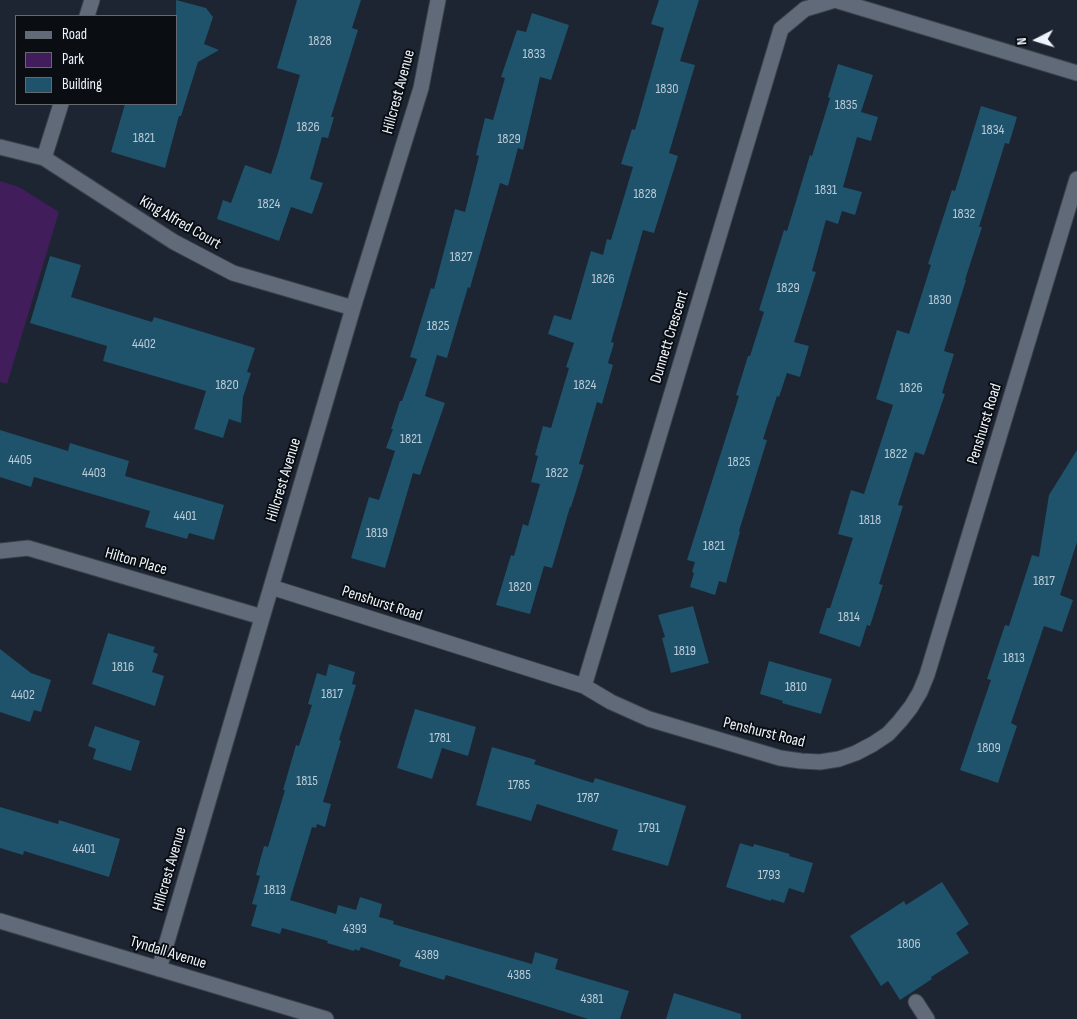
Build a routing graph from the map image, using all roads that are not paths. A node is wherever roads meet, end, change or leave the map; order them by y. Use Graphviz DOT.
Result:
graph roads {
  1 [pos="92,0"];
  2 [pos="438,0"];
  3 [pos="804,5"];
  4 [pos="87,15"];
  5 [pos="1077,73"];
  6 [pos="60,105"];
  7 [pos="0,147"];
  8 [pos="44,158"];
  9 [pos="1077,179"];
  10 [pos="353,308"];
  11 [pos="0,551"];
  12 [pos="271,586"];
  13 [pos="262,617"];
  14 [pos="584,686"];
  15 [pos="0,921"];
  16 [pos="159,969"];
  17 [pos="916,1002"];
  18 [pos="326,1019"];
  19 [pos="928,1019"];
  1 -- 4 [label="street"];
  2 -- 10 [label="street, Hillcrest Avenue"];
  3 -- 5 [label="street, Dunnett Crescent"];
  3 -- 14 [label="street, Dunnett Crescent"];
  6 -- 8 [label="street"];
  7 -- 8 [label="street, King Alfred Court"];
  8 -- 10 [label="street, King Alfred Court"];
  9 -- 14 [label="street, Penshurst Road"];
  10 -- 12 [label="street, Hillcrest Avenue"];
  11 -- 13 [label="street, Hilton Place"];
  12 -- 13 [label="street, Hillcrest Avenue"];
  12 -- 14 [label="street, Penshurst Road"];
  13 -- 16 [label="street, Hillcrest Avenue"];
  15 -- 16 [label="street, Tyndall Avenue"];
  16 -- 18 [label="street, Tyndall Avenue"];
  17 -- 19 [label="street"];
}
